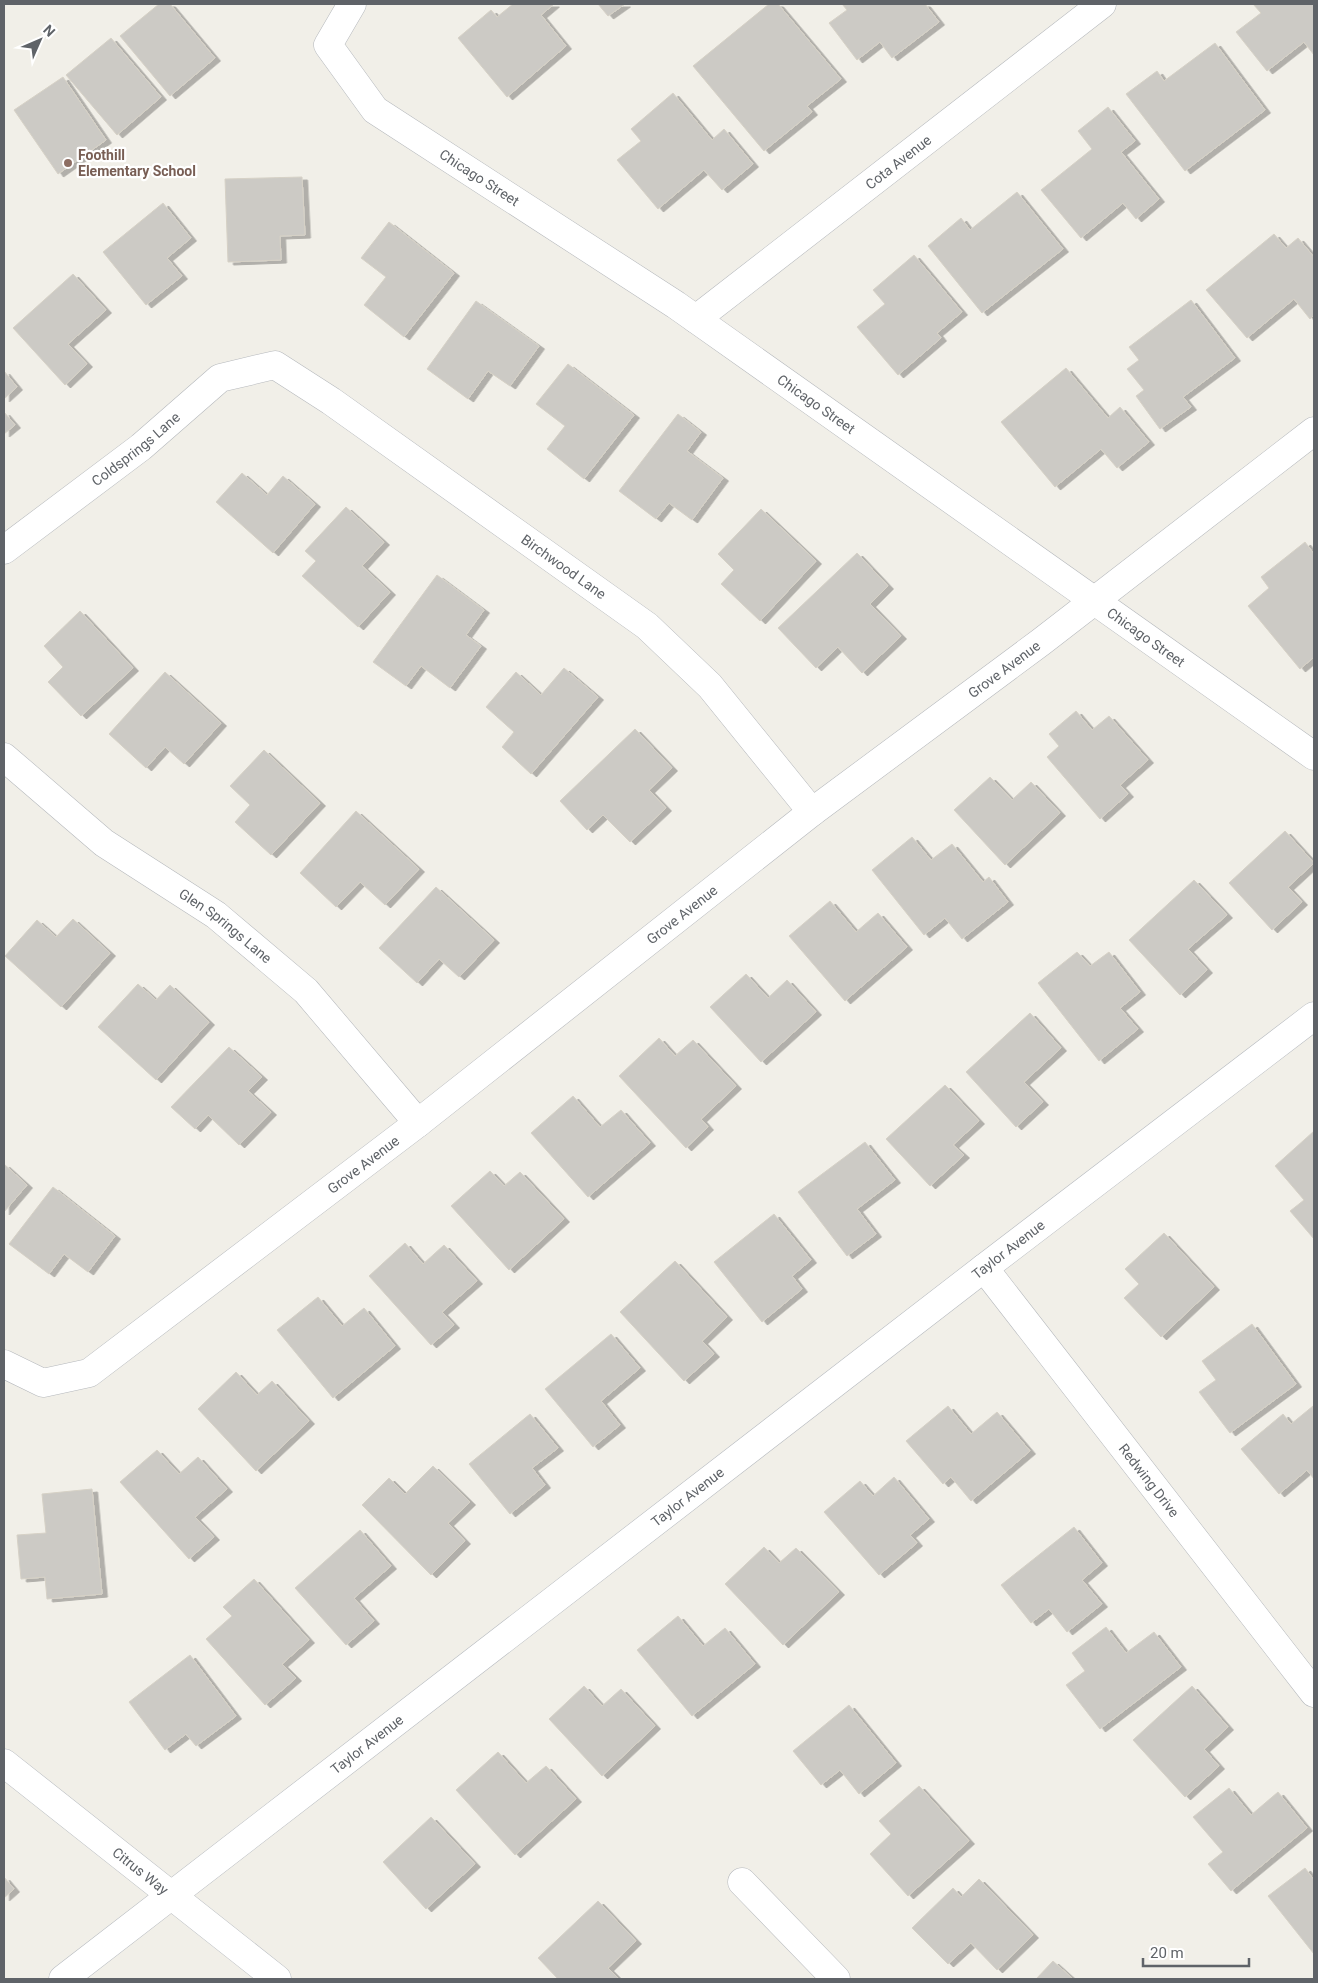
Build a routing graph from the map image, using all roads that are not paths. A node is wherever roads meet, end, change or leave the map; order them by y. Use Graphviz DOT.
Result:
graph roads {
  1 [pos="352,4"];
  2 [pos="1102,4"];
  3 [pos="696,319"];
  4 [pos="275,364"];
  5 [pos="1314,431"];
  6 [pos="4,550"];
  7 [pos="1095,601"];
  8 [pos="1314,756"];
  9 [pos="4,757"];
  10 [pos="812,812"];
  11 [pos="1314,1016"];
  12 [pos="418,1123"];
  13 [pos="984,1268"];
  14 [pos="4,1364"];
  15 [pos="1314,1693"];
  16 [pos="4,1763"];
  17 [pos="742,1882"];
  18 [pos="172,1895"];
  19 [pos="63,1979"];
  20 [pos="277,1979"];
  21 [pos="836,1979"];
  1 -- 3 [label="street, Chicago Street"];
  2 -- 3 [label="street, Cota Avenue"];
  3 -- 7 [label="street, Chicago Street"];
  4 -- 6 [label="street, Coldsprings Lane"];
  4 -- 10 [label="street, Birchwood Lane"];
  5 -- 7 [label="street, Grove Avenue"];
  7 -- 8 [label="street, Chicago Street"];
  7 -- 10 [label="street, Grove Avenue"];
  9 -- 12 [label="street, Glen Springs Lane"];
  10 -- 12 [label="street, Grove Avenue"];
  11 -- 13 [label="street, Taylor Avenue"];
  12 -- 14 [label="street, Grove Avenue"];
  13 -- 15 [label="street, Redwing Drive"];
  13 -- 18 [label="street, Taylor Avenue"];
  16 -- 18 [label="street, Citrus Way"];
  17 -- 21 [label="street"];
  18 -- 19 [label="street, Taylor Avenue"];
  18 -- 20 [label="street, Citrus Way"];
}
